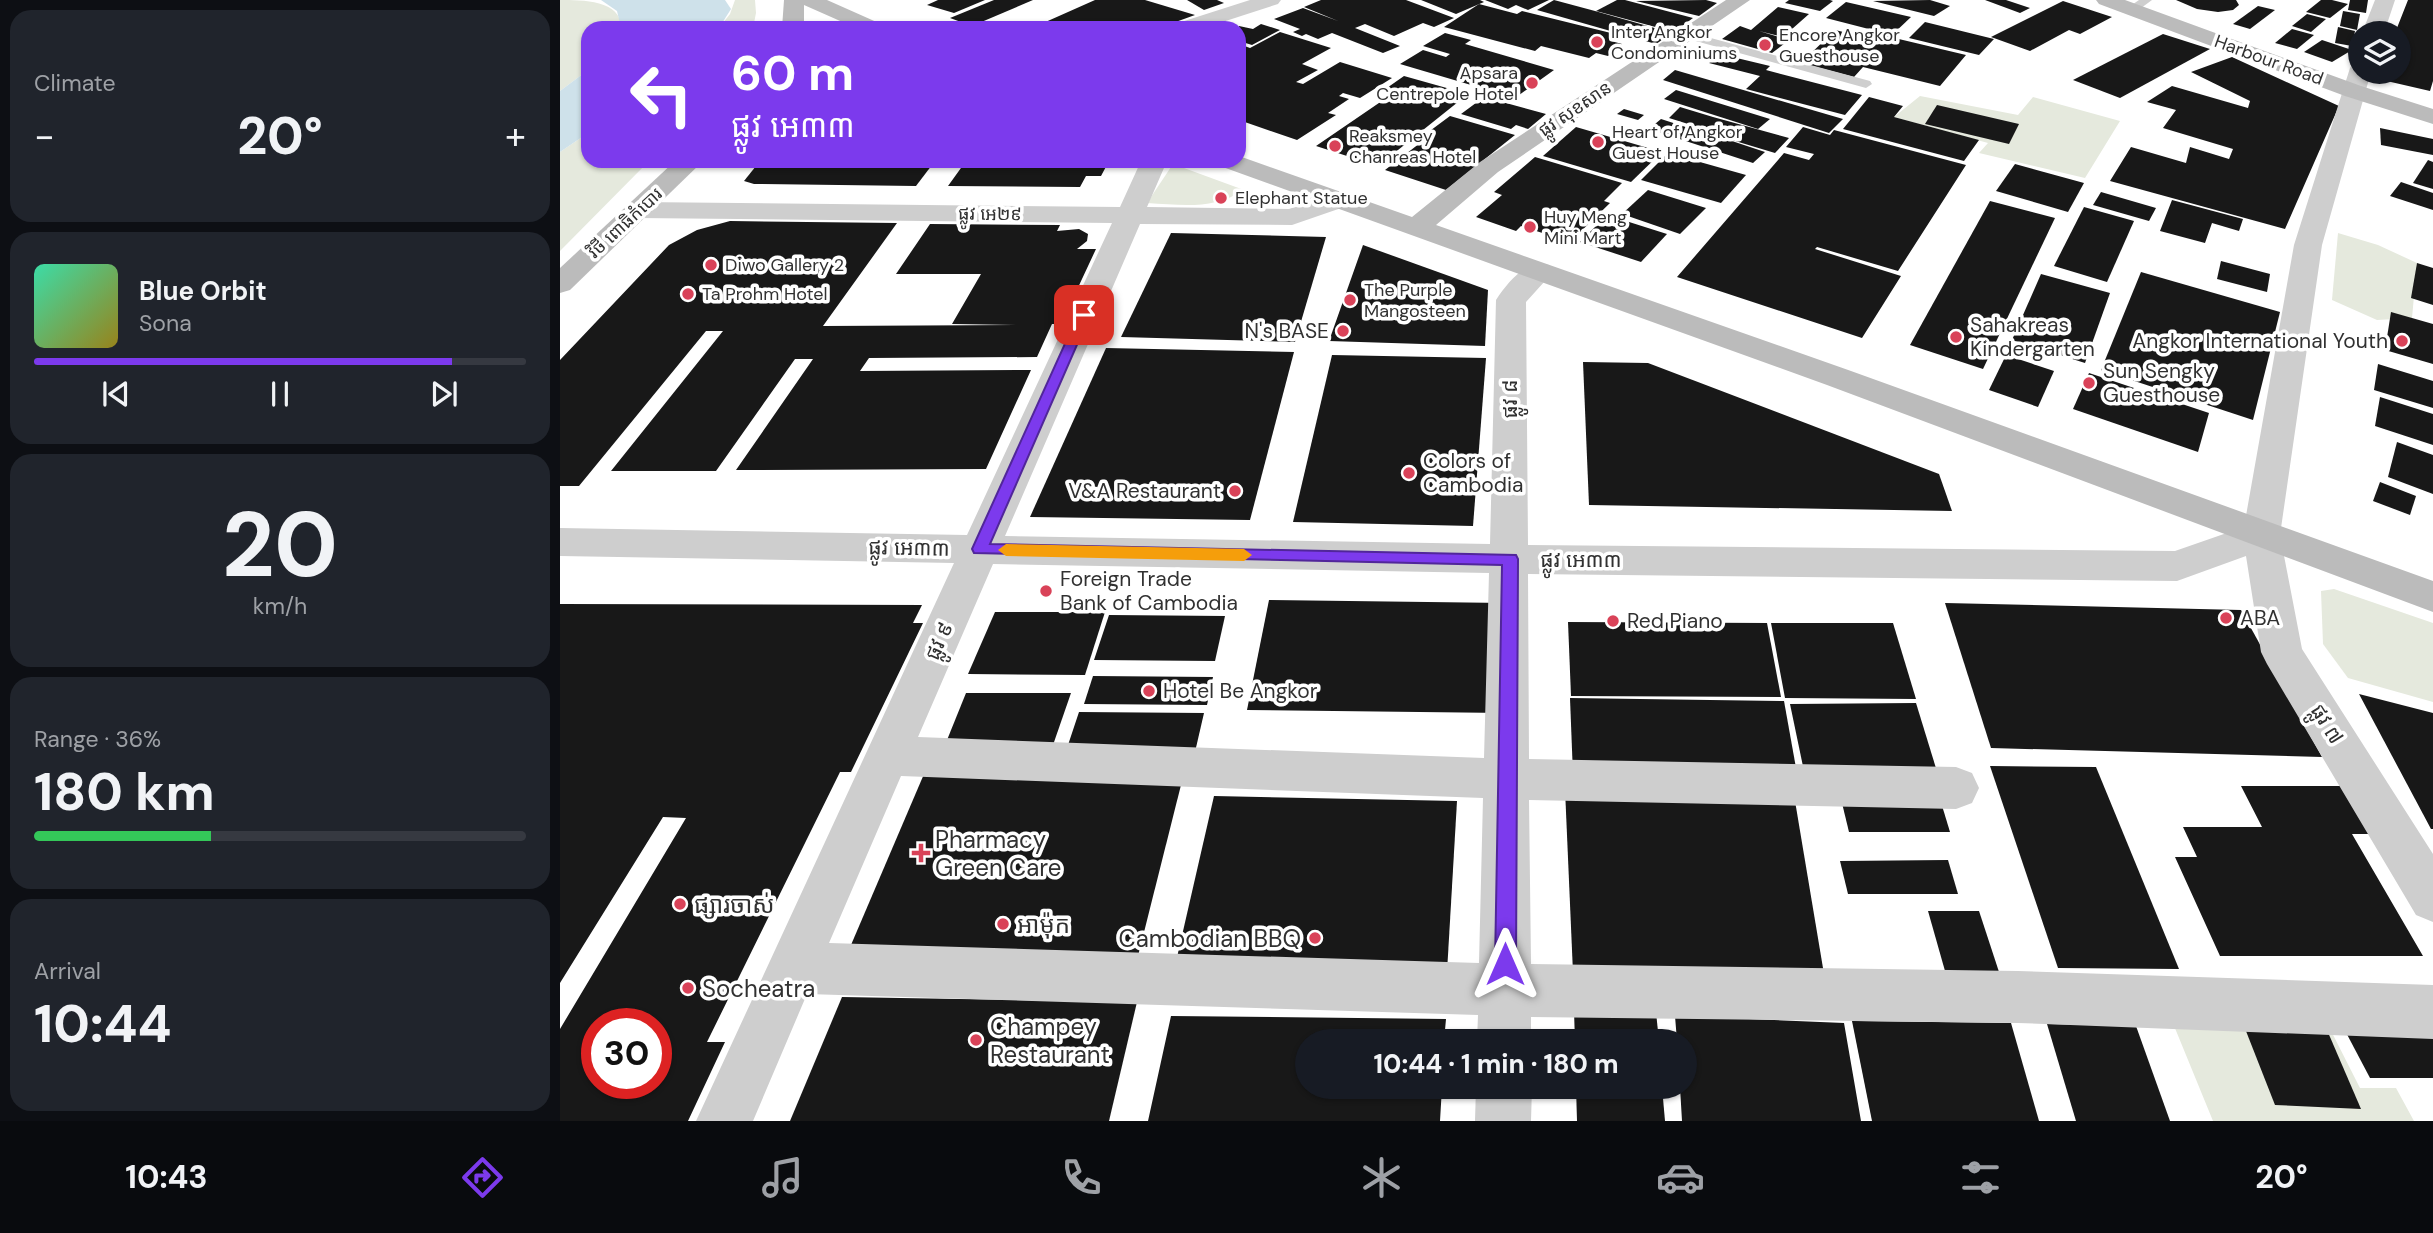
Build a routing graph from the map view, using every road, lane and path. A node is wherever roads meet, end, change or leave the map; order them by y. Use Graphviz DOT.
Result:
graph roads {
  1 [pos="794,0"];
  2 [pos="1270,0"];
  3 [pos="1740,0"];
  4 [pos="2106,0"];
  5 [pos="2385,0"];
  6 [pos="816,1"];
  7 [pos="2140,5"];
  8 [pos="793,21"];
  9 [pos="859,21"];
  10 [pos="1204,21"];
  11 [pos="2377,21"];
  12 [pos="1685,35"];
  13 [pos="2348,76"];
  14 [pos="1866,83"];
  15 [pos="2356,84"];
  16 [pos="2367,84"];
  17 [pos="2433,117"];
  18 [pos="1246,167"];
  19 [pos="683,168"];
  20 [pos="1151,168"];
  21 [pos="1338,200"];
  22 [pos="638,210"];
  23 [pos="1128,216"];
  24 [pos="1417,227"];
  25 [pos="1539,271"];
  26 [pos="560,284"];
  27 [pos="2261,535"];
  28 [pos="560,542"];
  29 [pos="980,549"];
  30 [pos="1510,559"];
  31 [pos="2433,597"];
  32 [pos="888,756"];
  33 [pos="1507,779"];
  34 [pos="1956,788"];
  35 [pos="2433,898"];
  36 [pos="794,968"];
  37 [pos="1505,990"];
  38 [pos="2433,1012"];
  39 [pos="1504,1029"];
  40 [pos="1504,1099"];
  41 [pos="724,1121"];
  42 [pos="1503,1121"];
  1 -- 8 [label="main road"];
  2 -- 10 [label="street"];
  3 -- 12 [label="main road, ផ្លូវ សុខសាន"];
  4 -- 7 [label="main road, Harbour Road"];
  5 -- 11 [label="street"];
  6 -- 9 [label="main road"];
  7 -- 13 [label="main road, Harbour Road"];
  12 -- 14 [label="lane"];
  12 -- 24 [label="main road, ផ្លូវ សុខសាន"];
  15 -- 27 [label="street, ផ្លូវ ៧"];
  16 -- 17 [label="main road, Harbour Road"];
  18 -- 21 [label="main road"];
  19 -- 22 [label="main road, វិថី ពោធិកំបោរ"];
  20 -- 23 [label="street, ផ្លូវ ៩"];
  21 -- 23 [label="street, ផ្លូវ អេ២៩"];
  21 -- 24 [label="main road"];
  22 -- 23 [label="street, ផ្លូវ អេ២៩"];
  22 -- 26 [label="main road, វិថី ពោធិកំបោរ"];
  23 -- 29 [label="street, ផ្លូវ ៩"];
  24 -- 25 [label="main road"];
  25 -- 27 [label="main road"];
  25 -- 30 [label="street, ផ្លូវ ៨"];
  27 -- 30 [label="street, ផ្លូវ អេ៣៣"];
  27 -- 31 [label="main road"];
  27 -- 35 [label="street, ផ្លូវ ៧"];
  28 -- 29 [label="street, ផ្លូវ អេ៣៣"];
  29 -- 30 [label="street, ផ្លូវ អេ៣៣"];
  29 -- 32 [label="street, ផ្លូវ ៩"];
  30 -- 33 [label="street, ផ្លូវ ៨"];
  32 -- 33 [label="street"];
  32 -- 36 [label="street, ផ្លូវ ៩"];
  33 -- 34 [label="street"];
  33 -- 37 [label="street, ផ្លូវ ៨"];
  36 -- 37 [label="street"];
  36 -- 41 [label="street, ផ្លូវ ៩"];
  37 -- 38 [label="street"];
  37 -- 39 [label="street, ផ្លូវ ៨"];
  40 -- 42 [label="street"];
}
